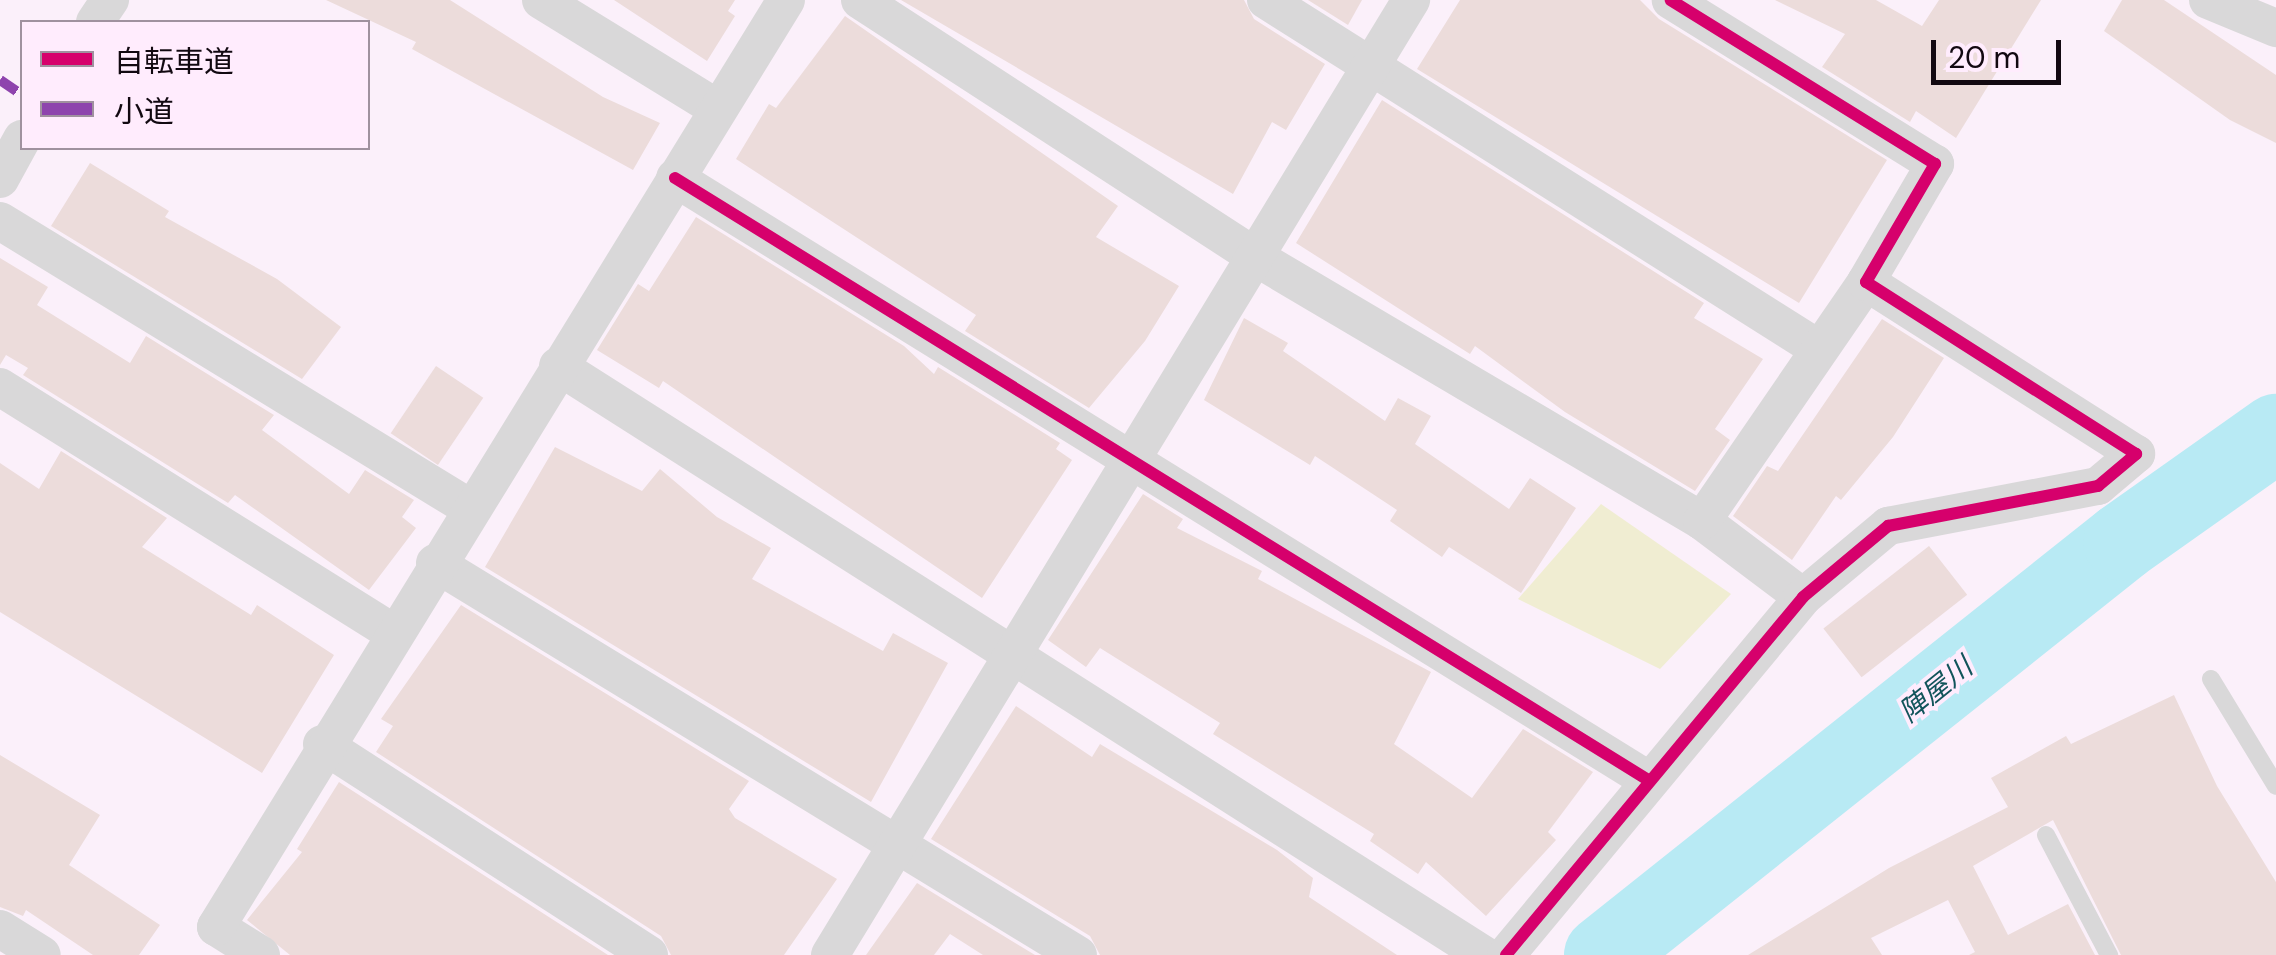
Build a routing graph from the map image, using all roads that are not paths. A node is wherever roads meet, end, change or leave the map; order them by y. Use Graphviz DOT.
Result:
graph roads {
  1 [pos="541,0"];
  2 [pos="786,0"];
  3 [pos="860,0"];
  4 [pos="1266,0"];
  5 [pos="1411,0"];
  6 [pos="1671,0"];
  7 [pos="2208,0"];
  8 [pos="2276,28"];
  9 [pos="1371,66"];
  10 [pos="718,110"];
  11 [pos="20,142"];
  12 [pos="675,178"];
  13 [pos="0,179"];
  14 [pos="0,221"];
  15 [pos="1255,257"];
  16 [pos="1866,282"];
  17 [pos="1820,349"];
  18 [pos="558,366"];
  19 [pos="0,387"];
  20 [pos="1131,460"];
  21 [pos="470,508"];
  22 [pos="1702,521"];
  23 [pos="435,563"];
  24 [pos="1804,598"];
  25 [pos="392,632"];
  26 [pos="1012,655"];
  27 [pos="2211,679"];
  28 [pos="322,744"];
  29 [pos="1650,781"];
  30 [pos="2276,786"];
  31 [pos="2046,835"];
  32 [pos="897,844"];
  33 [pos="0,929"];
  34 [pos="209,942"];
  35 [pos="42,955"];
  36 [pos="261,955"];
  37 [pos="650,955"];
  38 [pos="830,955"];
  39 [pos="1078,955"];
  40 [pos="1484,955"];
  41 [pos="1506,955"];
  42 [pos="2109,955"];
  1 -- 10 [label="street"];
  2 -- 10 [label="street"];
  3 -- 15 [label="street"];
  4 -- 9 [label="street"];
  5 -- 9 [label="street"];
  6 -- 16 [label="street"];
  7 -- 8 [label="street"];
  9 -- 15 [label="street"];
  9 -- 17 [label="street"];
  10 -- 12 [label="street"];
  11 -- 13 [label="street"];
  12 -- 18 [label="street"];
  12 -- 20 [label="street"];
  14 -- 21 [label="street"];
  15 -- 20 [label="street"];
  15 -- 22 [label="street"];
  16 -- 17 [label="street"];
  16 -- 24 [label="street"];
  17 -- 22 [label="street"];
  18 -- 21 [label="street"];
  18 -- 26 [label="street"];
  19 -- 25 [label="street"];
  20 -- 26 [label="street"];
  20 -- 29 [label="street"];
  21 -- 23 [label="street"];
  22 -- 24 [label="street"];
  23 -- 25 [label="street"];
  23 -- 32 [label="street"];
  24 -- 29 [label="street"];
  25 -- 28 [label="street"];
  26 -- 32 [label="street"];
  26 -- 40 [label="street"];
  27 -- 30 [label="lane"];
  28 -- 34 [label="street"];
  28 -- 37 [label="street"];
  29 -- 41 [label="street"];
  31 -- 42 [label="lane"];
  32 -- 38 [label="street"];
  32 -- 39 [label="street"];
  33 -- 35 [label="street"];
  34 -- 36 [label="street"];
}
